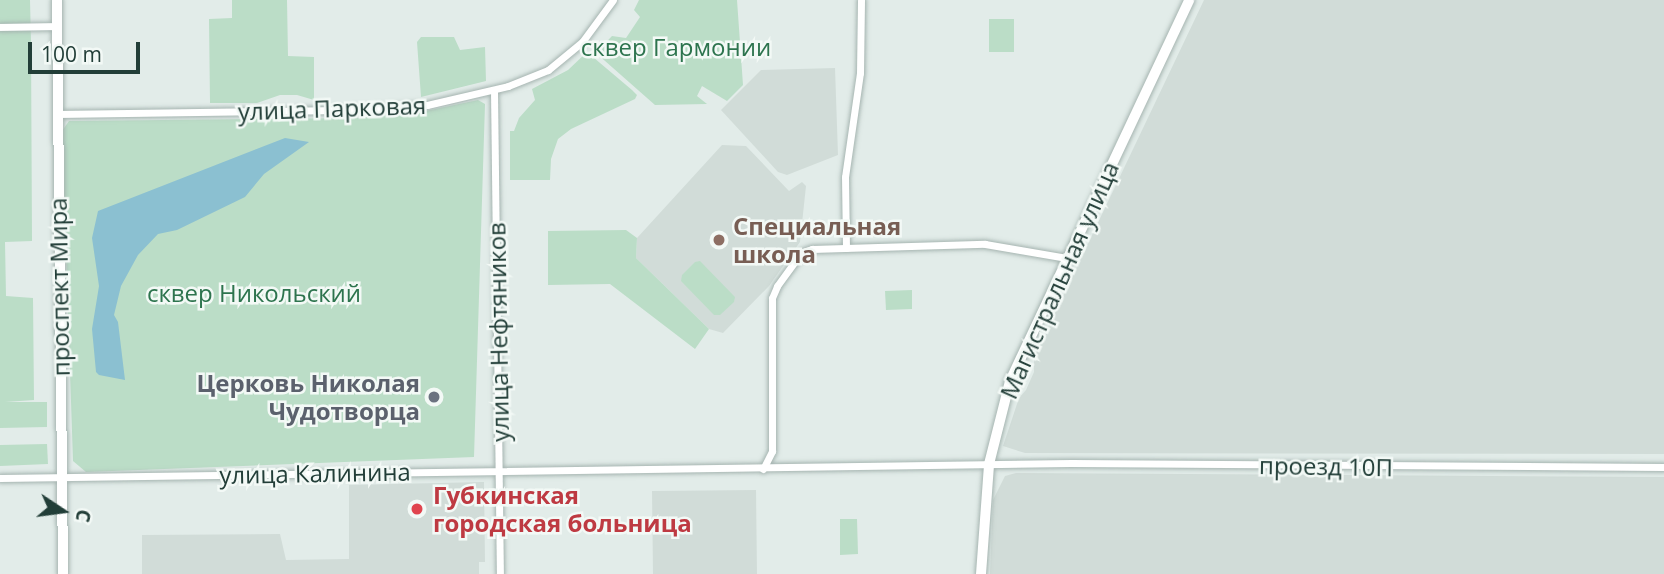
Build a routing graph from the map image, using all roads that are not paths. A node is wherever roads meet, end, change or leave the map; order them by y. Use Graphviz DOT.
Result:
graph roads {
  1 [pos="57,0"];
  2 [pos="612,0"];
  3 [pos="860,0"];
  4 [pos="1189,0"];
  5 [pos="57,26"];
  6 [pos="0,27"];
  7 [pos="494,89"];
  8 [pos="57,114"];
  9 [pos="846,248"];
  10 [pos="1067,258"];
  11 [pos="989,464"];
  12 [pos="1664,467"];
  13 [pos="763,469"];
  14 [pos="499,470"];
  15 [pos="61,477"];
  16 [pos="0,478"];
  17 [pos="62,574"];
  18 [pos="500,574"];
  19 [pos="981,574"];
  1 -- 5 [label="main road, проспект Мира"];
  2 -- 7 [label="street, улица Парковая"];
  3 -- 9 [label="street"];
  4 -- 10 [label="main road, Магистральная улица"];
  5 -- 6 [label="street"];
  5 -- 8 [label="main road, проспект Мира"];
  7 -- 8 [label="street, улица Парковая"];
  7 -- 14 [label="street, улица Нефтяников"];
  8 -- 15 [label="main road, проспект Мира"];
  9 -- 10 [label="street"];
  9 -- 13 [label="street"];
  10 -- 11 [label="main road, Магистральная улица"];
  11 -- 12 [label="street, проезд 10П"];
  11 -- 13 [label="street, улица Калинина"];
  11 -- 19 [label="main road, Магистральная улица"];
  13 -- 14 [label="street, улица Калинина"];
  14 -- 15 [label="street, улица Калинина"];
  14 -- 18 [label="street, улица Нефтяников"];
  15 -- 16 [label="street, улица Калинина"];
  15 -- 17 [label="main road, проспект Мира"];
}
